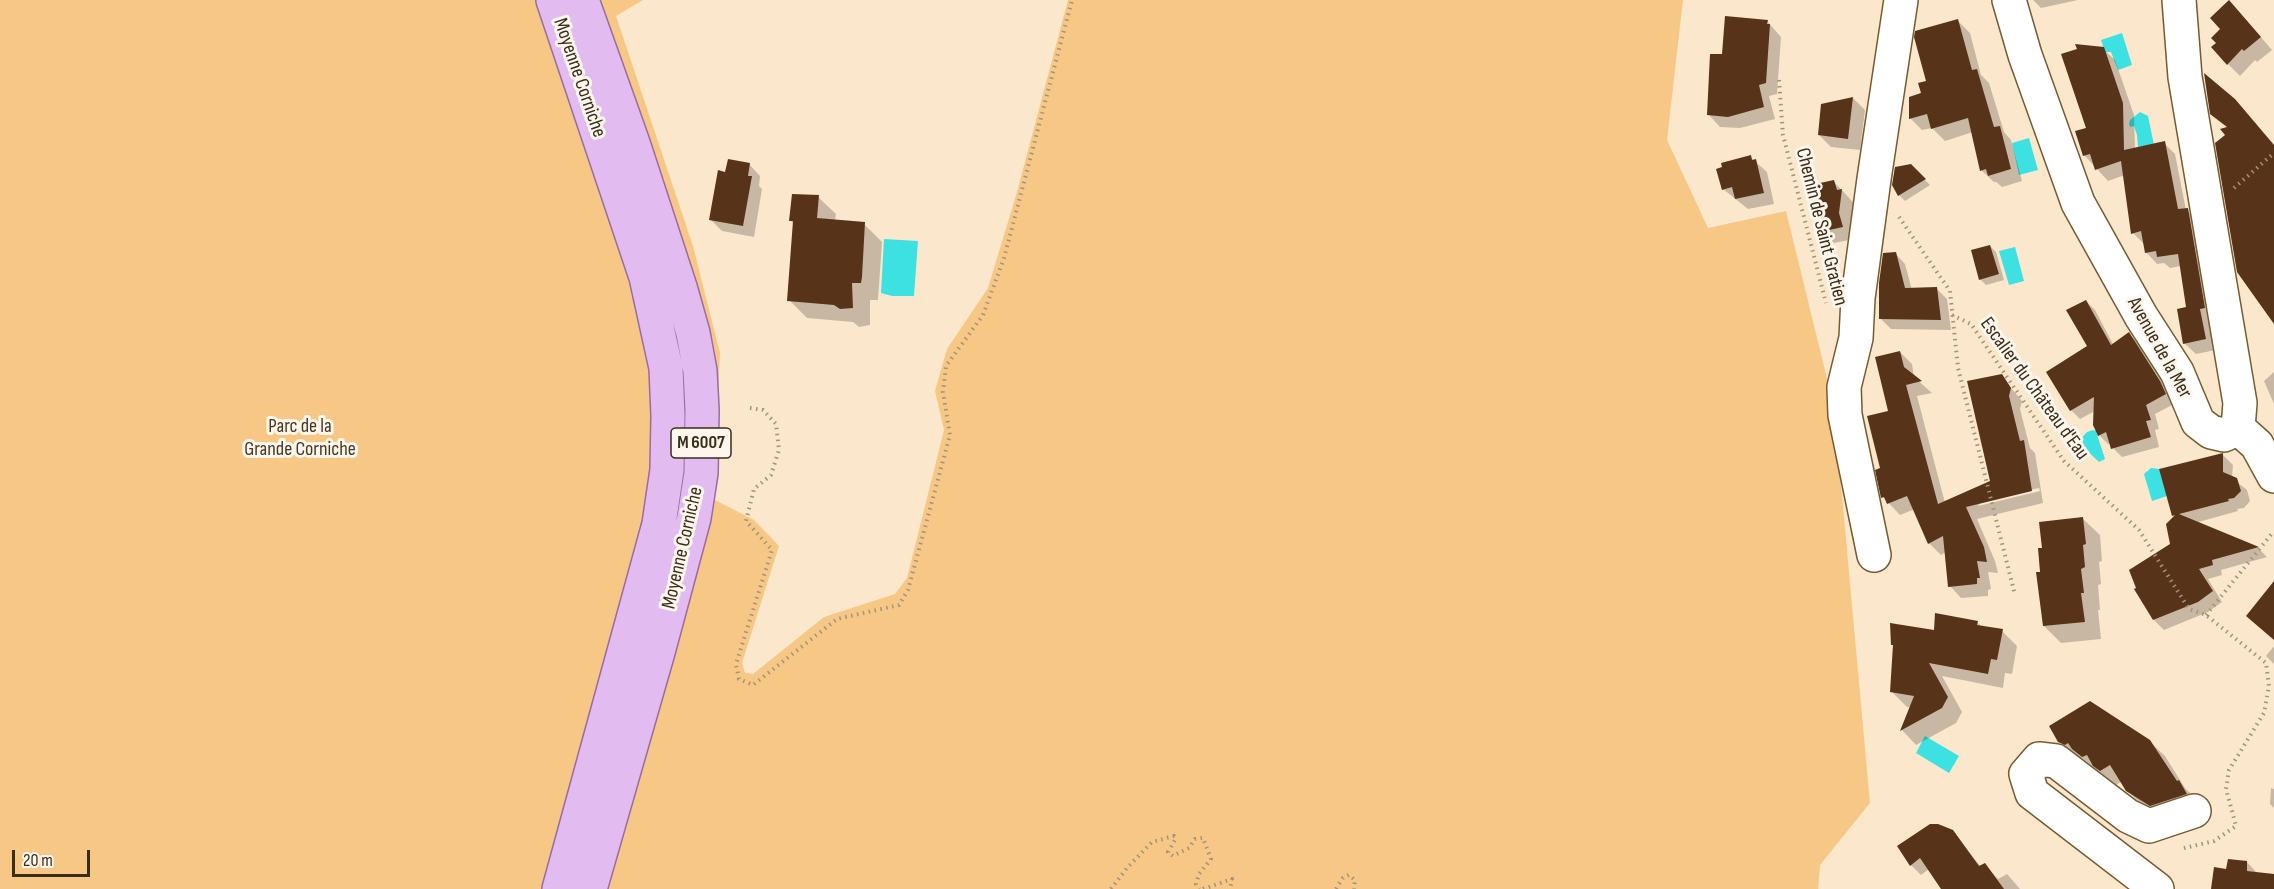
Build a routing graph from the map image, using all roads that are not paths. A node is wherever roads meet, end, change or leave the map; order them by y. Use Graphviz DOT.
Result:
graph roads {
  1 [pos="553,0"];
  2 [pos="582,0"];
  3 [pos="1901,0"];
  4 [pos="2009,0"];
  5 [pos="2179,0"];
  6 [pos="2238,428"];
  7 [pos="2274,476"];
  8 [pos="1874,555"];
  9 [pos="2194,811"];
  10 [pos="559,889"];
  11 [pos="590,889"];
  12 [pos="2157,889"];
  1 -- 10 [label="main road, Moyenne Corniche / M 6007"];
  2 -- 11 [label="main road, Moyenne Corniche / M 6007"];
  3 -- 8 [label="street"];
  4 -- 6 [label="street, Avenue de la Mer"];
  5 -- 6 [label="street"];
  6 -- 7 [label="street"];
  9 -- 12 [label="street"];
}
